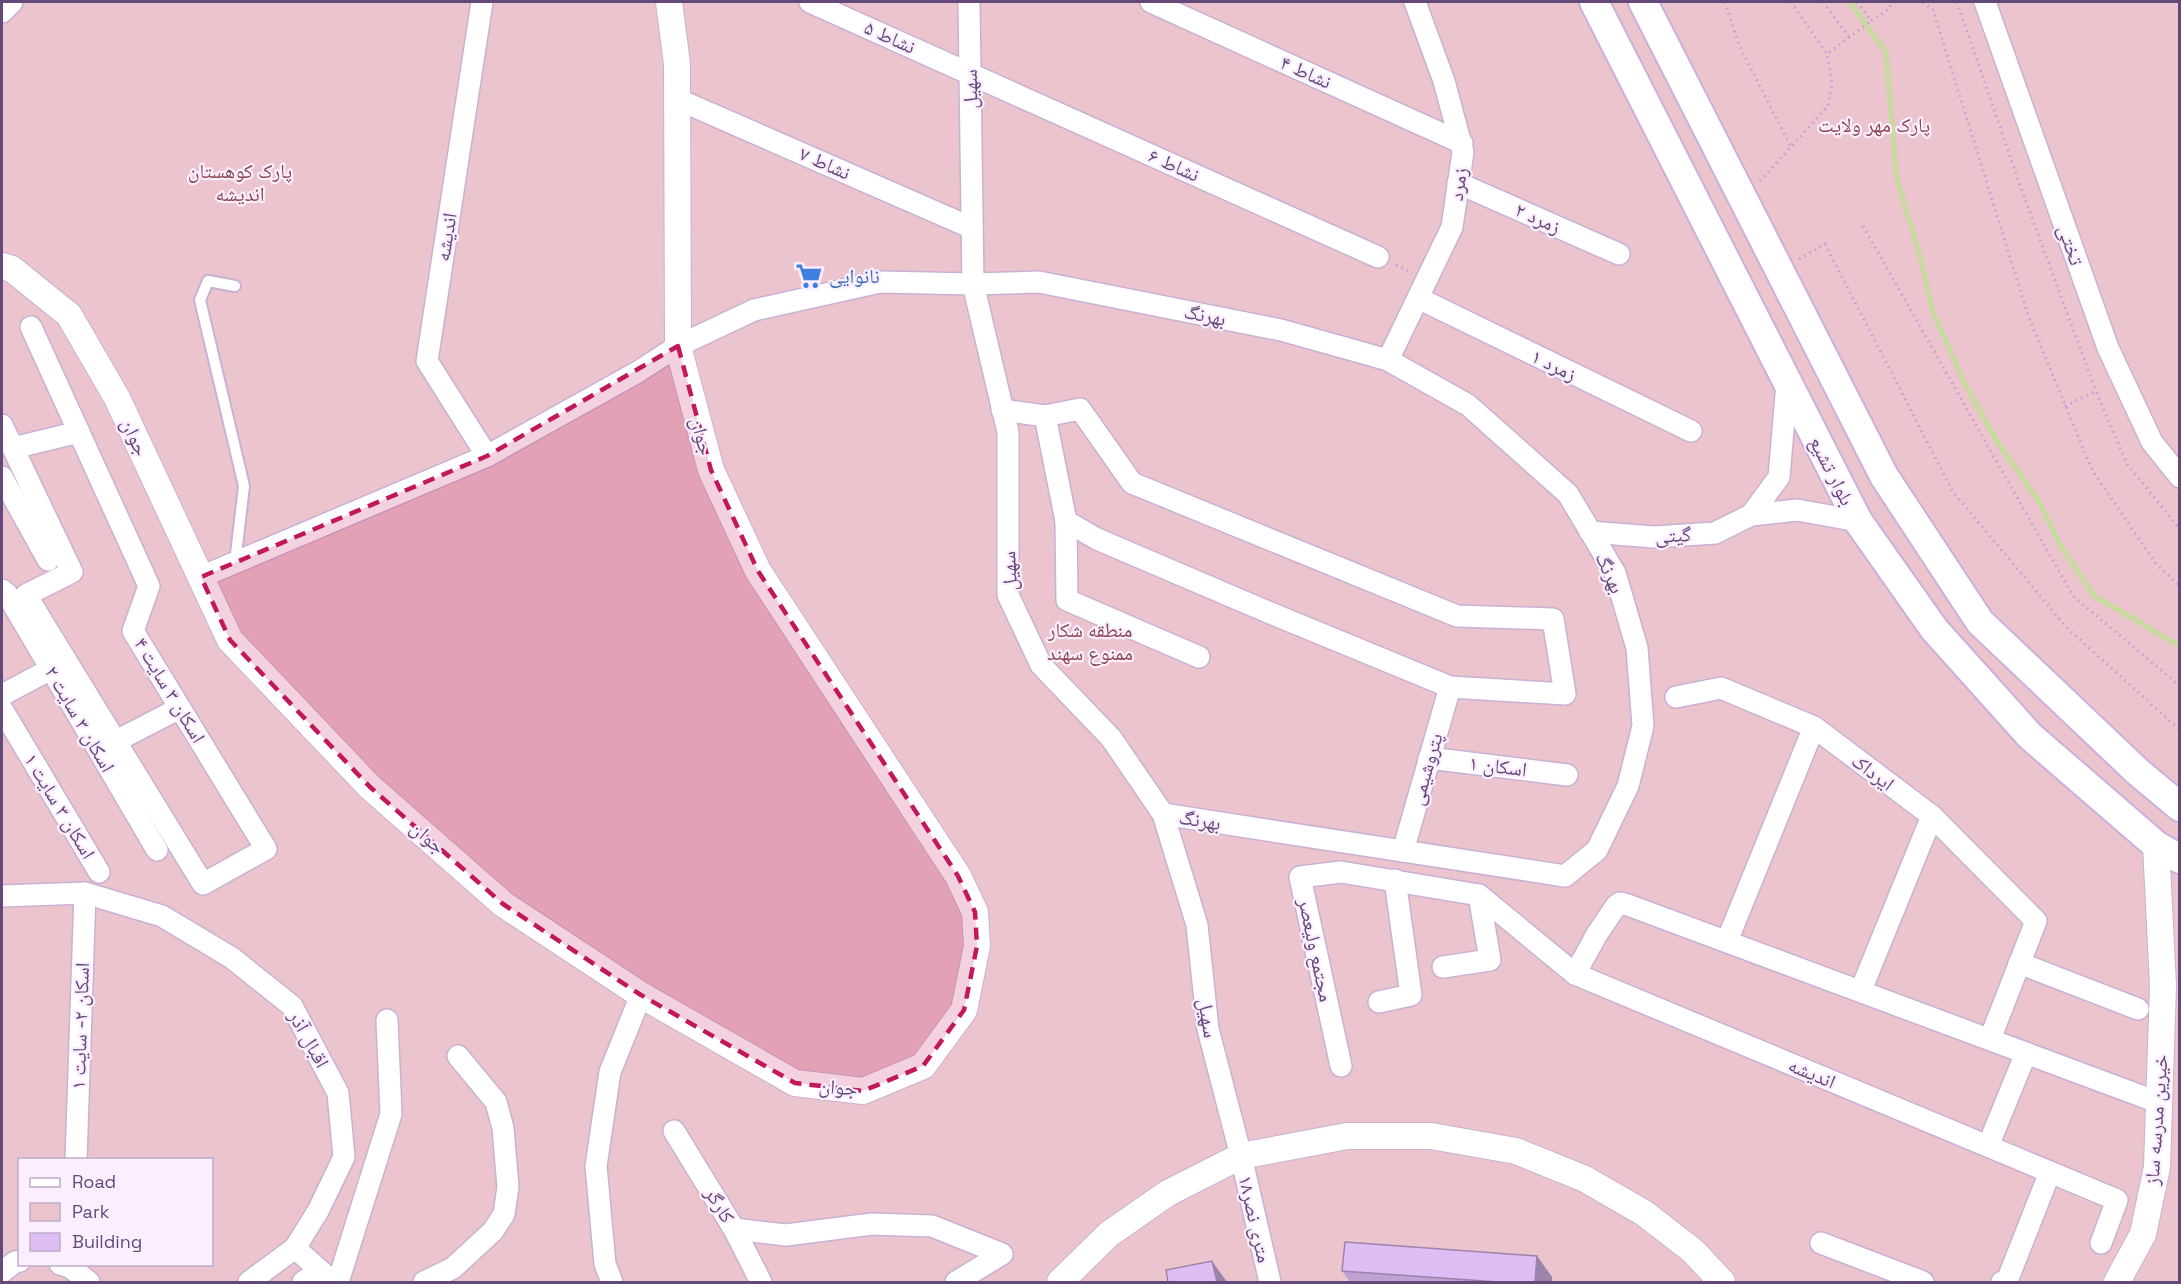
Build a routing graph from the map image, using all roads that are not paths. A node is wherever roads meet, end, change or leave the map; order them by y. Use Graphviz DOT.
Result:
graph roads {
  1 [pos="12,2"];
  2 [pos="482,2"];
  3 [pos="669,2"];
  4 [pos="810,2"];
  5 [pos="969,2"];
  6 [pos="1151,2"];
  7 [pos="1415,2"];
  8 [pos="1594,2"];
  9 [pos="1643,2"];
  10 [pos="1985,2"];
  11 [pos="2,12"];
  12 [pos="970,72"];
  13 [pos="677,99"];
  14 [pos="1462,143"];
  15 [pos="1458,183"];
  16 [pos="972,228"];
  17 [pos="1618,254"];
  18 [pos="1378,258"];
  19 [pos="2,266"];
  20 [pos="973,284"];
  21 [pos="235,286"];
  22 [pos="1418,298"];
  23 [pos="31,327"];
  24 [pos="678,346"];
  25 [pos="1388,360"];
  26 [pos="1788,382"];
  27 [pos="1002,410"];
  28 [pos="1045,416"];
  29 [pos="2,425"];
  30 [pos="1691,431"];
  31 [pos="79,432"];
  32 [pos="13,448"];
  33 [pos="487,456"];
  34 [pos="2,477"];
  35 [pos="2180,477"];
  36 [pos="1751,515"];
  37 [pos="1066,521"];
  38 [pos="1858,521"];
  39 [pos="1590,532"];
  40 [pos="48,560"];
  41 [pos="235,562"];
  42 [pos="201,577"];
  43 [pos="2,590"];
  44 [pos="1199,657"];
  45 [pos="51,669"];
  46 [pos="1450,687"];
  47 [pos="2,695"];
  48 [pos="1676,697"];
  49 [pos="180,708"];
  50 [pos="2,709"];
  51 [pos="1814,727"];
  52 [pos="116,741"];
  53 [pos="1430,758"];
  54 [pos="1567,775"];
  55 [pos="2179,806"];
  56 [pos="1163,814"];
  57 [pos="1932,816"];
  58 [pos="2156,844"];
  59 [pos="157,850"];
  60 [pos="1403,851"];
  61 [pos="2180,859"];
  62 [pos="99,872"];
  63 [pos="1395,880"];
  64 [pos="85,893"];
  65 [pos="2,896"];
  66 [pos="1482,896"];
  67 [pos="1727,941"];
  68 [pos="2180,954"];
  69 [pos="2019,963"];
  70 [pos="1443,968"];
  71 [pos="1575,974"];
  72 [pos="2163,986"];
  73 [pos="1861,990"];
  74 [pos="641,995"];
  75 [pos="1379,1002"];
  76 [pos="2138,1009"];
  77 [pos="387,1020"];
  78 [pos="1990,1039"];
  79 [pos="2026,1053"];
  80 [pos="458,1056"];
  81 [pos="1341,1066"];
  82 [pos="2160,1103"];
  83 [pos="674,1131"];
  84 [pos="1988,1146"];
  85 [pos="1241,1156"];
  86 [pos="76,1158"];
  87 [pos="2050,1172"];
  88 [pos="734,1229"];
  89 [pos="1821,1243"];
  90 [pos="2101,1243"];
  91 [pos="295,1248"];
  92 [pos="18,1261"];
  93 [pos="65,1266"];
  94 [pos="2,1272"];
  95 [pos="318,1279"];
  96 [pos="89,1282"];
  97 [pos="249,1282"];
  98 [pos="338,1282"];
  99 [pos="424,1282"];
  100 [pos="612,1282"];
  101 [pos="761,1282"];
  102 [pos="956,1282"];
  103 [pos="1060,1282"];
  104 [pos="1270,1282"];
  105 [pos="1722,1282"];
  106 [pos="1923,1282"];
  107 [pos="2002,1282"];
  108 [pos="2117,1282"];
  1 -- 11 [label="street"];
  2 -- 33 [label="street, اندیشه"];
  3 -- 13 [label="street, جوان"];
  4 -- 12 [label="street, نشاط ۵"];
  5 -- 12 [label="street, سهیل"];
  6 -- 14 [label="street, نشاط ۴"];
  7 -- 14 [label="street, زمرد"];
  8 -- 26 [label="main road, بلوار تشیع"];
  9 -- 55 [label="main road"];
  10 -- 35 [label="street, تختی"];
  12 -- 16 [label="street, سهیل"];
  12 -- 18 [label="street, نشاط ۶"];
  13 -- 16 [label="street, نشاط ۷"];
  13 -- 24 [label="street, جوان"];
  14 -- 15 [label="street, زمرد"];
  15 -- 17 [label="street, زمرد ۲"];
  15 -- 22 [label="street, زمرد"];
  16 -- 20 [label="street, سهیل"];
  19 -- 42 [label="street, جوان"];
  20 -- 24 [label="street, بهرنگ"];
  20 -- 25 [label="street, بهرنگ"];
  20 -- 27 [label="street, سهیل"];
  21 -- 41 [label="lane"];
  22 -- 25 [label="street, زمرد"];
  22 -- 30 [label="street, زمرد ۱"];
  23 -- 31 [label="street, اسکان ۳ سایت ۴"];
  24 -- 33 [label="street, بهرنگ"];
  24 -- 74 [label="street, جوان"];
  25 -- 39 [label="street, بهرنگ"];
  26 -- 36 [label="street, گیتی"];
  26 -- 38 [label="main road, بلوار تشیع"];
  27 -- 28 [label="street"];
  27 -- 56 [label="street, سهیل"];
  28 -- 37 [label="street"];
  28 -- 46 [label="street"];
  29 -- 32 [label="street"];
  31 -- 32 [label="street"];
  31 -- 49 [label="street, اسکان ۳ سایت ۴"];
  32 -- 52 [label="street"];
  33 -- 41 [label="street, بهرنگ"];
  34 -- 40 [label="street"];
  36 -- 38 [label="street, گیتی"];
  36 -- 39 [label="street, گیتی"];
  37 -- 44 [label="street"];
  37 -- 46 [label="street"];
  38 -- 58 [label="main road, بلوار تشیع"];
  39 -- 60 [label="street, بهرنگ"];
  41 -- 42 [label="street, بهرنگ"];
  42 -- 74 [label="street, جوان"];
  43 -- 45 [label="street, اسکان ۳ سایت ۲"];
  45 -- 47 [label="street"];
  45 -- 59 [label="street, اسکان ۳ سایت ۲"];
  46 -- 53 [label="street, پتروشیمی"];
  48 -- 51 [label="street, ایرداک"];
  49 -- 52 [label="street"];
  49 -- 52 [label="street, اسکان ۳ سایت ۴"];
  50 -- 62 [label="street, اسکان ۳ سایت ۱"];
  51 -- 57 [label="street, ایرداک"];
  51 -- 67 [label="street"];
  53 -- 54 [label="street, اسکان ۱"];
  53 -- 60 [label="street, پتروشیمی"];
  55 -- 58 [label="main road"];
  56 -- 60 [label="street, بهرنگ"];
  56 -- 85 [label="street, سهیل"];
  57 -- 69 [label="street, ایرداک"];
  57 -- 73 [label="street"];
  58 -- 61 [label="main road, بلوار تشیع"];
  58 -- 72 [label="street, خیرین مدرسه ساز"];
  63 -- 66 [label="street, مجتمع ولیعصر"];
  63 -- 75 [label="street"];
  63 -- 81 [label="street, مجتمع ولیعصر"];
  64 -- 65 [label="street, اقبال آذر"];
  64 -- 86 [label="street, اسکان ۲- سایت ۱"];
  64 -- 91 [label="street, اقبال آذر"];
  66 -- 70 [label="street"];
  66 -- 71 [label="street, اندیشه"];
  67 -- 71 [label="street"];
  67 -- 73 [label="street"];
  68 -- 72 [label="street, خیرین مدرسه ساز"];
  69 -- 76 [label="street"];
  69 -- 78 [label="street"];
  71 -- 84 [label="street, اندیشه"];
  72 -- 82 [label="street, خیرین مدرسه ساز"];
  73 -- 78 [label="street"];
  74 -- 100 [label="street"];
  77 -- 98 [label="street"];
  78 -- 79 [label="street"];
  79 -- 82 [label="street"];
  79 -- 84 [label="street"];
  80 -- 99 [label="street"];
  82 -- 108 [label="street, خیرین مدرسه ساز"];
  83 -- 88 [label="street, کارگر"];
  84 -- 87 [label="street, اندیشه"];
  85 -- 103 [label="street"];
  85 -- 104 [label="street, ۱۸متری نصر"];
  85 -- 105 [label="street"];
  87 -- 90 [label="street, اندیشه"];
  87 -- 107 [label="street"];
  88 -- 101 [label="street, کارگر"];
  88 -- 102 [label="street"];
  89 -- 106 [label="street"];
  91 -- 95 [label="street"];
  91 -- 97 [label="street, اقبال آذر"];
  92 -- 94 [label="street"];
  93 -- 96 [label="street"];
}
